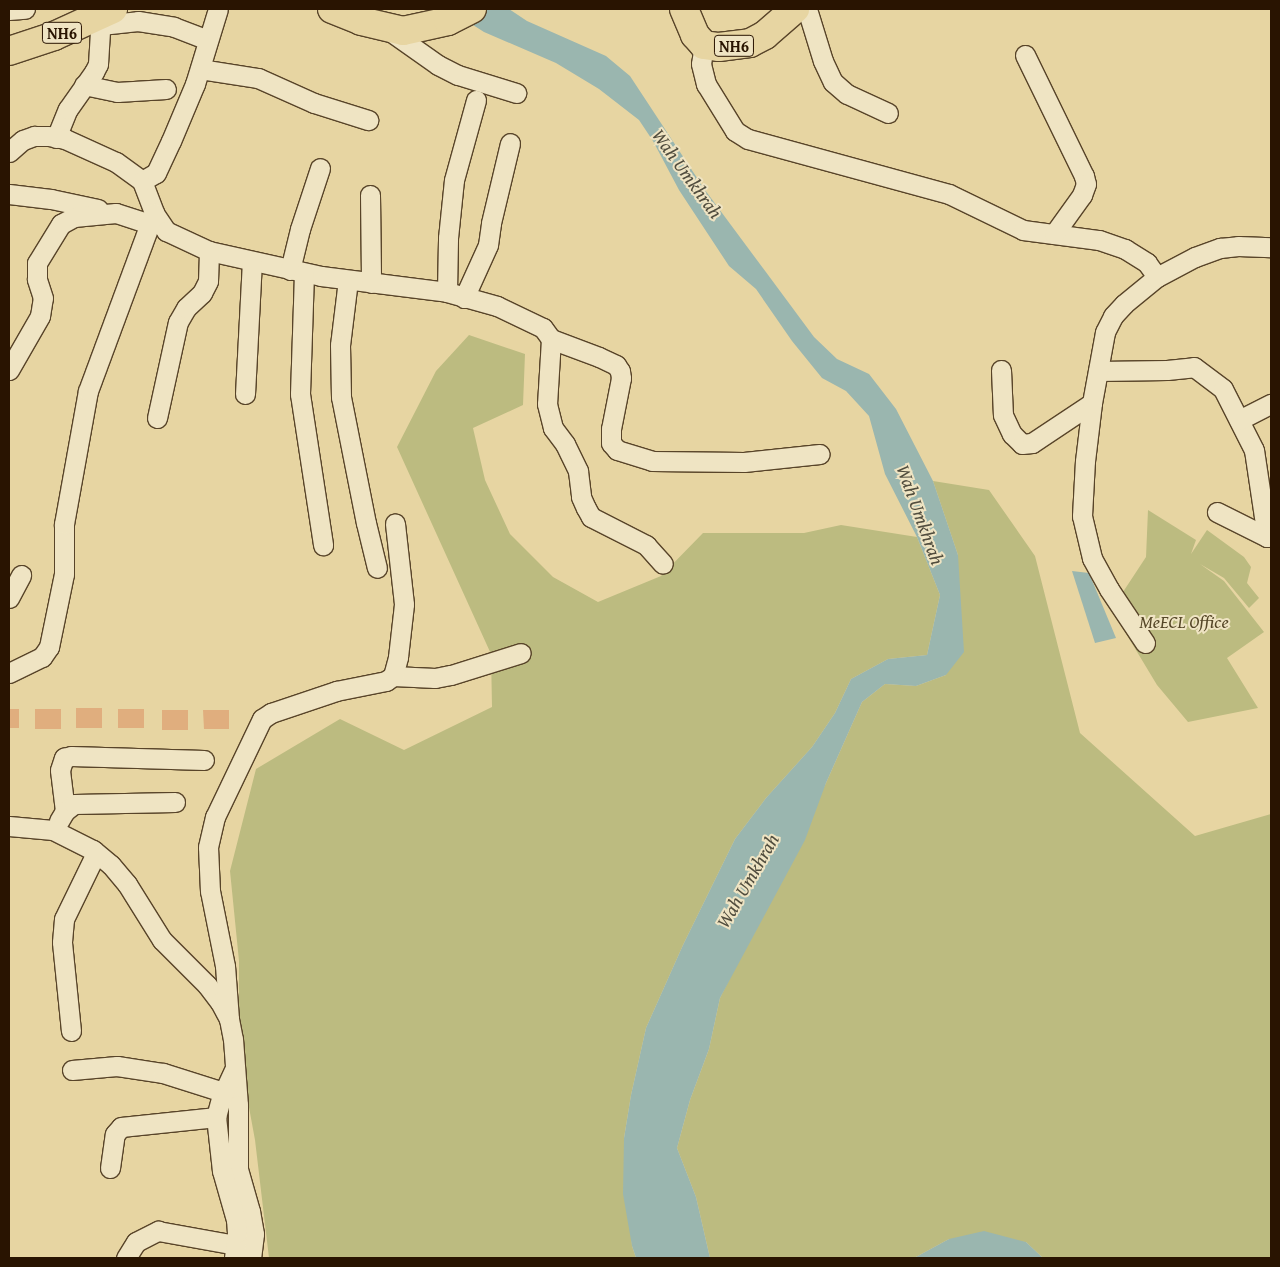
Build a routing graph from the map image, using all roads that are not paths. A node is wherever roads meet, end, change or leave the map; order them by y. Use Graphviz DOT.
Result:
graph roads {
  1 [pos="25,9"];
  2 [pos="218,9"];
  3 [pos="332,9"];
  4 [pos="472,9"];
  5 [pos="684,9"];
  6 [pos="796,9"];
  7 [pos="808,9"];
  8 [pos="9,10"];
  9 [pos="105,16"];
  10 [pos="386,28"];
  11 [pos="208,40"];
  12 [pos="704,45"];
  13 [pos="9,51"];
  14 [pos="1024,55"];
  15 [pos="200,70"];
  16 [pos="84,85"];
  17 [pos="166,89"];
  18 [pos="516,92"];
  19 [pos="476,100"];
  20 [pos="888,113"];
  21 [pos="368,120"];
  22 [pos="56,138"];
  23 [pos="510,143"];
  24 [pos="9,152"];
  25 [pos="320,168"];
  26 [pos="142,181"];
  27 [pos="9,194"];
  28 [pos="370,195"];
  29 [pos="113,213"];
  30 [pos="152,219"];
  31 [pos="1054,234"];
  32 [pos="1271,247"];
  33 [pos="209,251"];
  34 [pos="252,262"];
  35 [pos="297,271"];
  36 [pos="1158,277"];
  37 [pos="348,280"];
  38 [pos="371,283"];
  39 [pos="456,295"];
  40 [pos="551,339"];
  41 [pos="9,370"];
  42 [pos="1001,370"];
  43 [pos="1098,371"];
  44 [pos="245,394"];
  45 [pos="1092,403"];
  46 [pos="1271,404"];
  47 [pos="156,418"];
  48 [pos="1239,420"];
  49 [pos="820,454"];
  50 [pos="1217,512"];
  51 [pos="396,524"];
  52 [pos="1269,544"];
  53 [pos="323,545"];
  54 [pos="663,564"];
  55 [pos="377,568"];
  56 [pos="20,575"];
  57 [pos="9,598"];
  58 [pos="1146,643"];
  59 [pos="521,653"];
  60 [pos="9,673"];
  61 [pos="393,676"];
  62 [pos="204,760"];
  63 [pos="175,802"];
  64 [pos="65,811"];
  65 [pos="9,826"];
  66 [pos="53,830"];
  67 [pos="96,853"];
  68 [pos="229,1019"];
  69 [pos="71,1031"];
  70 [pos="236,1066"];
  71 [pos="72,1070"];
  72 [pos="223,1092"];
  73 [pos="216,1117"];
  74 [pos="110,1168"];
  75 [pos="235,1252"];
  76 [pos="126,1258"];
  77 [pos="251,1258"];
  1 -- 8 [label="street"];
  2 -- 11 [label="street"];
  3 -- 10 [label="highway"];
  4 -- 10 [label="highway"];
  5 -- 12 [label="highway, NH6"];
  6 -- 12 [label="highway, NH6"];
  7 -- 20 [label="street"];
  9 -- 11 [label="street"];
  9 -- 13 [label="highway, NH6"];
  9 -- 16 [label="street"];
  10 -- 18 [label="street"];
  11 -- 15 [label="street"];
  12 -- 31 [label="street"];
  14 -- 31 [label="street"];
  15 -- 21 [label="street"];
  15 -- 26 [label="street"];
  16 -- 17 [label="street"];
  16 -- 22 [label="street"];
  19 -- 39 [label="street"];
  22 -- 24 [label="street"];
  22 -- 26 [label="street"];
  23 -- 39 [label="street"];
  25 -- 35 [label="street"];
  26 -- 30 [label="street"];
  27 -- 29 [label="street"];
  28 -- 38 [label="street"];
  29 -- 30 [label="street"];
  29 -- 41 [label="street"];
  30 -- 33 [label="street"];
  30 -- 60 [label="street"];
  31 -- 36 [label="street"];
  32 -- 36 [label="street"];
  33 -- 34 [label="street"];
  33 -- 47 [label="street"];
  34 -- 35 [label="street"];
  34 -- 44 [label="street"];
  35 -- 37 [label="street"];
  35 -- 53 [label="street"];
  36 -- 43 [label="street"];
  37 -- 38 [label="street"];
  37 -- 55 [label="street"];
  38 -- 39 [label="street"];
  39 -- 40 [label="street"];
  40 -- 49 [label="street"];
  40 -- 54 [label="street"];
  42 -- 45 [label="street"];
  43 -- 45 [label="street"];
  43 -- 48 [label="street"];
  45 -- 58 [label="street"];
  46 -- 48 [label="street"];
  48 -- 52 [label="street"];
  50 -- 52 [label="street"];
  51 -- 61 [label="street"];
  56 -- 57 [label="street"];
  59 -- 61 [label="street"];
  61 -- 68 [label="street"];
  62 -- 64 [label="street"];
  63 -- 64 [label="street"];
  64 -- 66 [label="street"];
  65 -- 66 [label="street"];
  66 -- 67 [label="street"];
  67 -- 68 [label="street"];
  67 -- 69 [label="street"];
  68 -- 70 [label="street"];
  70 -- 72 [label="street"];
  70 -- 77 [label="street"];
  71 -- 72 [label="street"];
  72 -- 73 [label="street"];
  73 -- 74 [label="street"];
  73 -- 75 [label="street"];
  75 -- 76 [label="street"];
}
